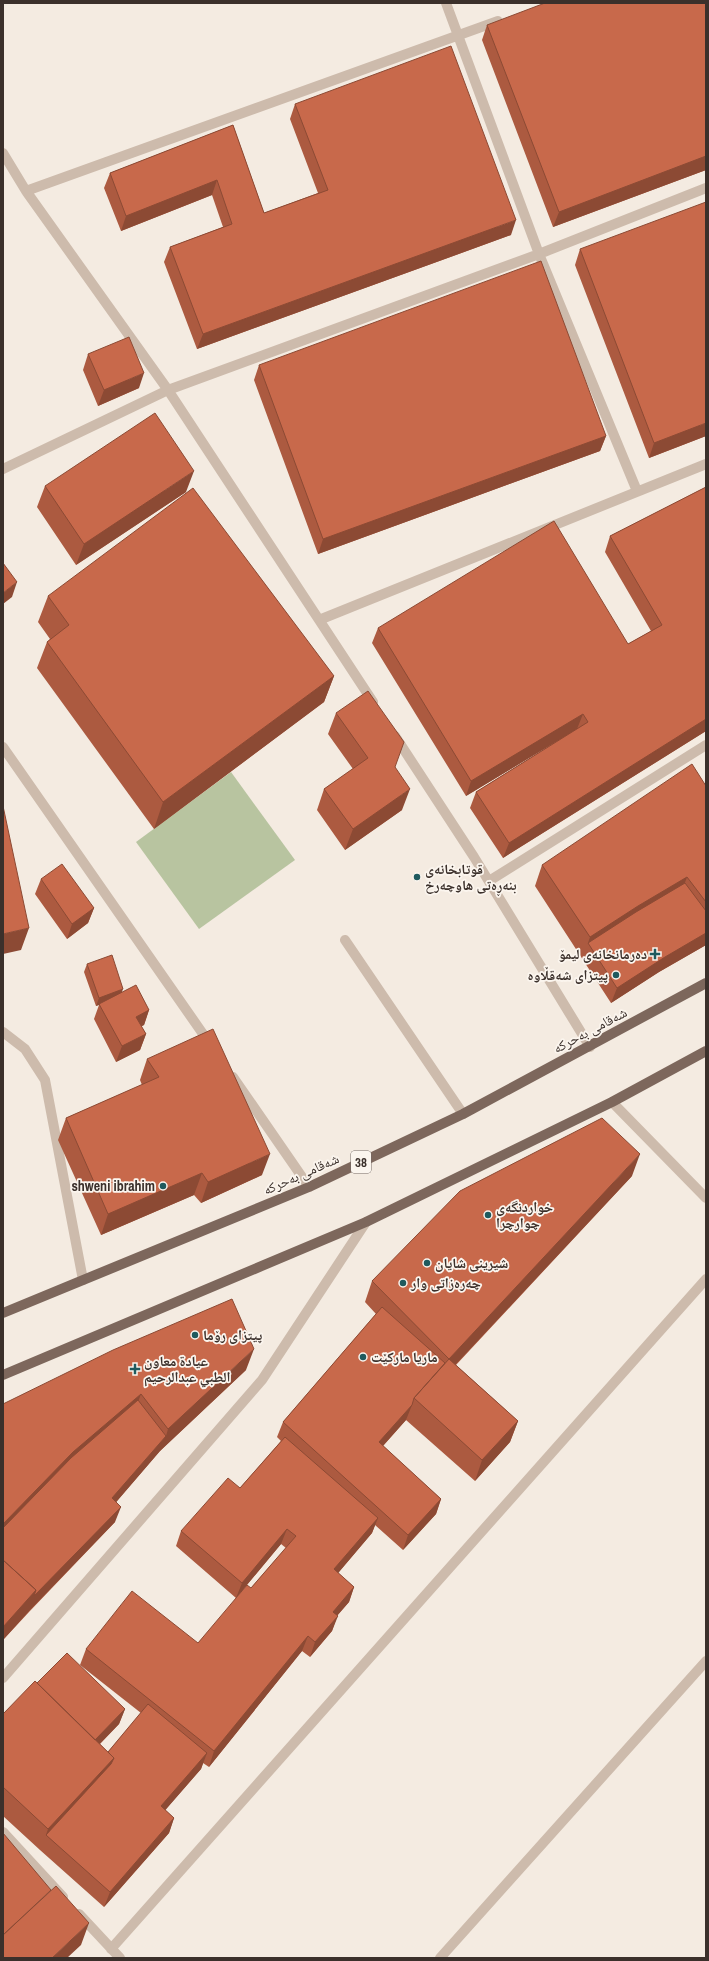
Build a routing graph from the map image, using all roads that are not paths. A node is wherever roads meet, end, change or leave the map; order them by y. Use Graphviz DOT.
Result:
graph roads {
  1 [pos="446,3"];
  2 [pos="507,18"];
  3 [pos="459,35"];
  4 [pos="3,153"];
  5 [pos="706,188"];
  6 [pos="26,191"];
  7 [pos="539,254"];
  8 [pos="168,390"];
  9 [pos="706,464"];
  10 [pos="3,468"];
  11 [pos="637,491"];
  12 [pos="320,620"];
  13 [pos="380,712"];
  14 [pos="388,725"];
  15 [pos="706,745"];
  16 [pos="3,747"];
  17 [pos="489,881"];
  18 [pos="345,940"];
  19 [pos="706,983"];
  20 [pos="3,1032"];
  21 [pos="590,1047"];
  22 [pos="706,1051"];
  23 [pos="218,1056"];
  24 [pos="227,1069"];
  25 [pos="612,1102"];
  26 [pos="463,1114"];
  27 [pos="309,1187"];
  28 [pos="706,1198"];
  29 [pos="366,1222"];
  30 [pos="706,1279"];
  31 [pos="83,1280"];
  32 [pos="3,1313"];
  33 [pos="3,1375"];
  34 [pos="706,1661"];
  35 [pos="3,1678"];
  36 [pos="3,1832"];
  37 [pos="111,1949"];
  38 [pos="120,1958"];
  39 [pos="440,1958"];
  1 -- 3 [label="street"];
  2 -- 3 [label="street"];
  3 -- 6 [label="street"];
  3 -- 7 [label="street"];
  4 -- 6 [label="street"];
  5 -- 7 [label="street"];
  6 -- 8 [label="street"];
  7 -- 8 [label="street"];
  7 -- 11 [label="street"];
  8 -- 10 [label="street"];
  8 -- 12 [label="street"];
  9 -- 11 [label="street"];
  11 -- 12 [label="street"];
  12 -- 13 [label="street"];
  14 -- 17 [label="street"];
  15 -- 17 [label="street"];
  16 -- 23 [label="street"];
  17 -- 21 [label="street"];
  18 -- 26 [label="street"];
  19 -- 21 [label="main road, شەقامی بەحرکە / 38"];
  20 -- 31 [label="street"];
  21 -- 26 [label="main road, شەقامی بەحرکە / 38"];
  22 -- 25 [label="main road"];
  24 -- 27 [label="street"];
  25 -- 28 [label="street"];
  25 -- 29 [label="main road"];
  26 -- 27 [label="main road, شەقامی بەحرکە / 38"];
  27 -- 31 [label="main road, شەقامی بەحرکە / 38"];
  29 -- 33 [label="main road"];
  29 -- 35 [label="street"];
  30 -- 37 [label="street"];
  31 -- 32 [label="main road, شەقامی بەحرکە / 38"];
  34 -- 39 [label="street"];
  36 -- 37 [label="street"];
  37 -- 38 [label="street"];
}
